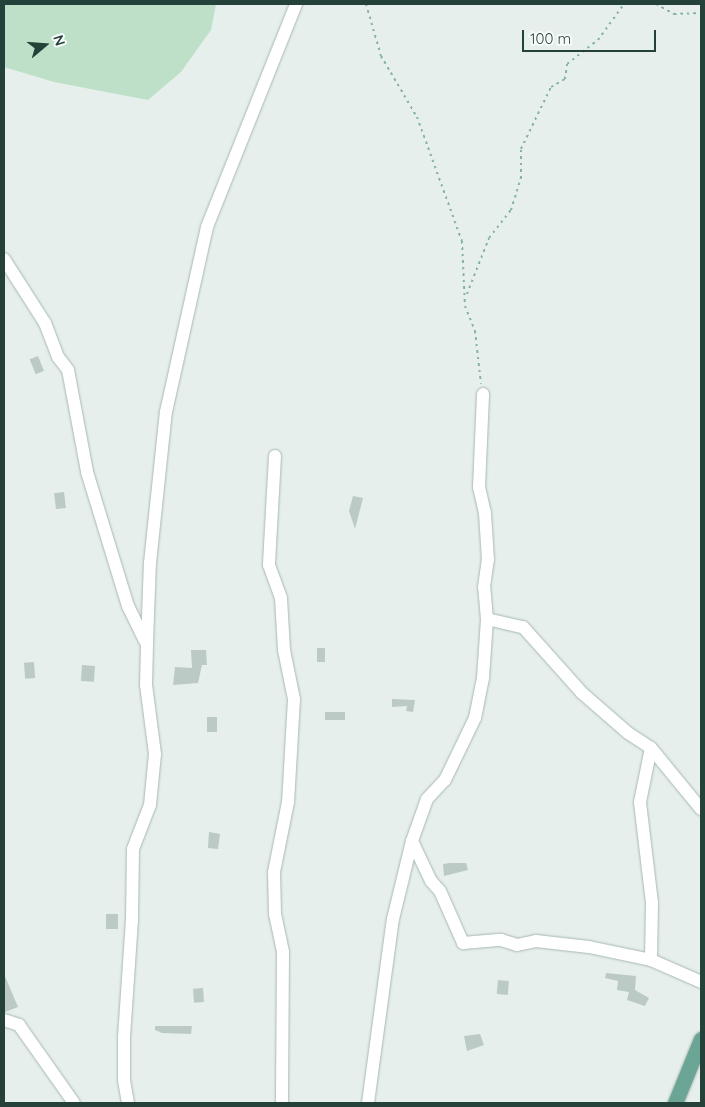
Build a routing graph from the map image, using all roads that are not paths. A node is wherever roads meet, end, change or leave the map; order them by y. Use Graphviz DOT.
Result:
graph roads {
  1 [pos="296,4"];
  2 [pos="4,259"];
  3 [pos="483,394"];
  4 [pos="275,456"];
  5 [pos="487,619"];
  6 [pos="147,643"];
  7 [pos="651,748"];
  8 [pos="701,810"];
  9 [pos="412,841"];
  10 [pos="651,960"];
  11 [pos="701,982"];
  12 [pos="4,1020"];
  13 [pos="701,1039"];
  14 [pos="74,1103"];
  15 [pos="128,1103"];
  16 [pos="282,1103"];
  17 [pos="368,1103"];
  18 [pos="675,1103"];
  1 -- 6 [label="street"];
  2 -- 6 [label="street"];
  3 -- 5 [label="street"];
  4 -- 16 [label="street"];
  5 -- 7 [label="street"];
  5 -- 9 [label="street"];
  6 -- 15 [label="street"];
  7 -- 8 [label="street"];
  7 -- 10 [label="street"];
  9 -- 10 [label="street"];
  9 -- 17 [label="street"];
  10 -- 11 [label="street"];
  12 -- 14 [label="street"];
  13 -- 18 [label="main road"];
}
